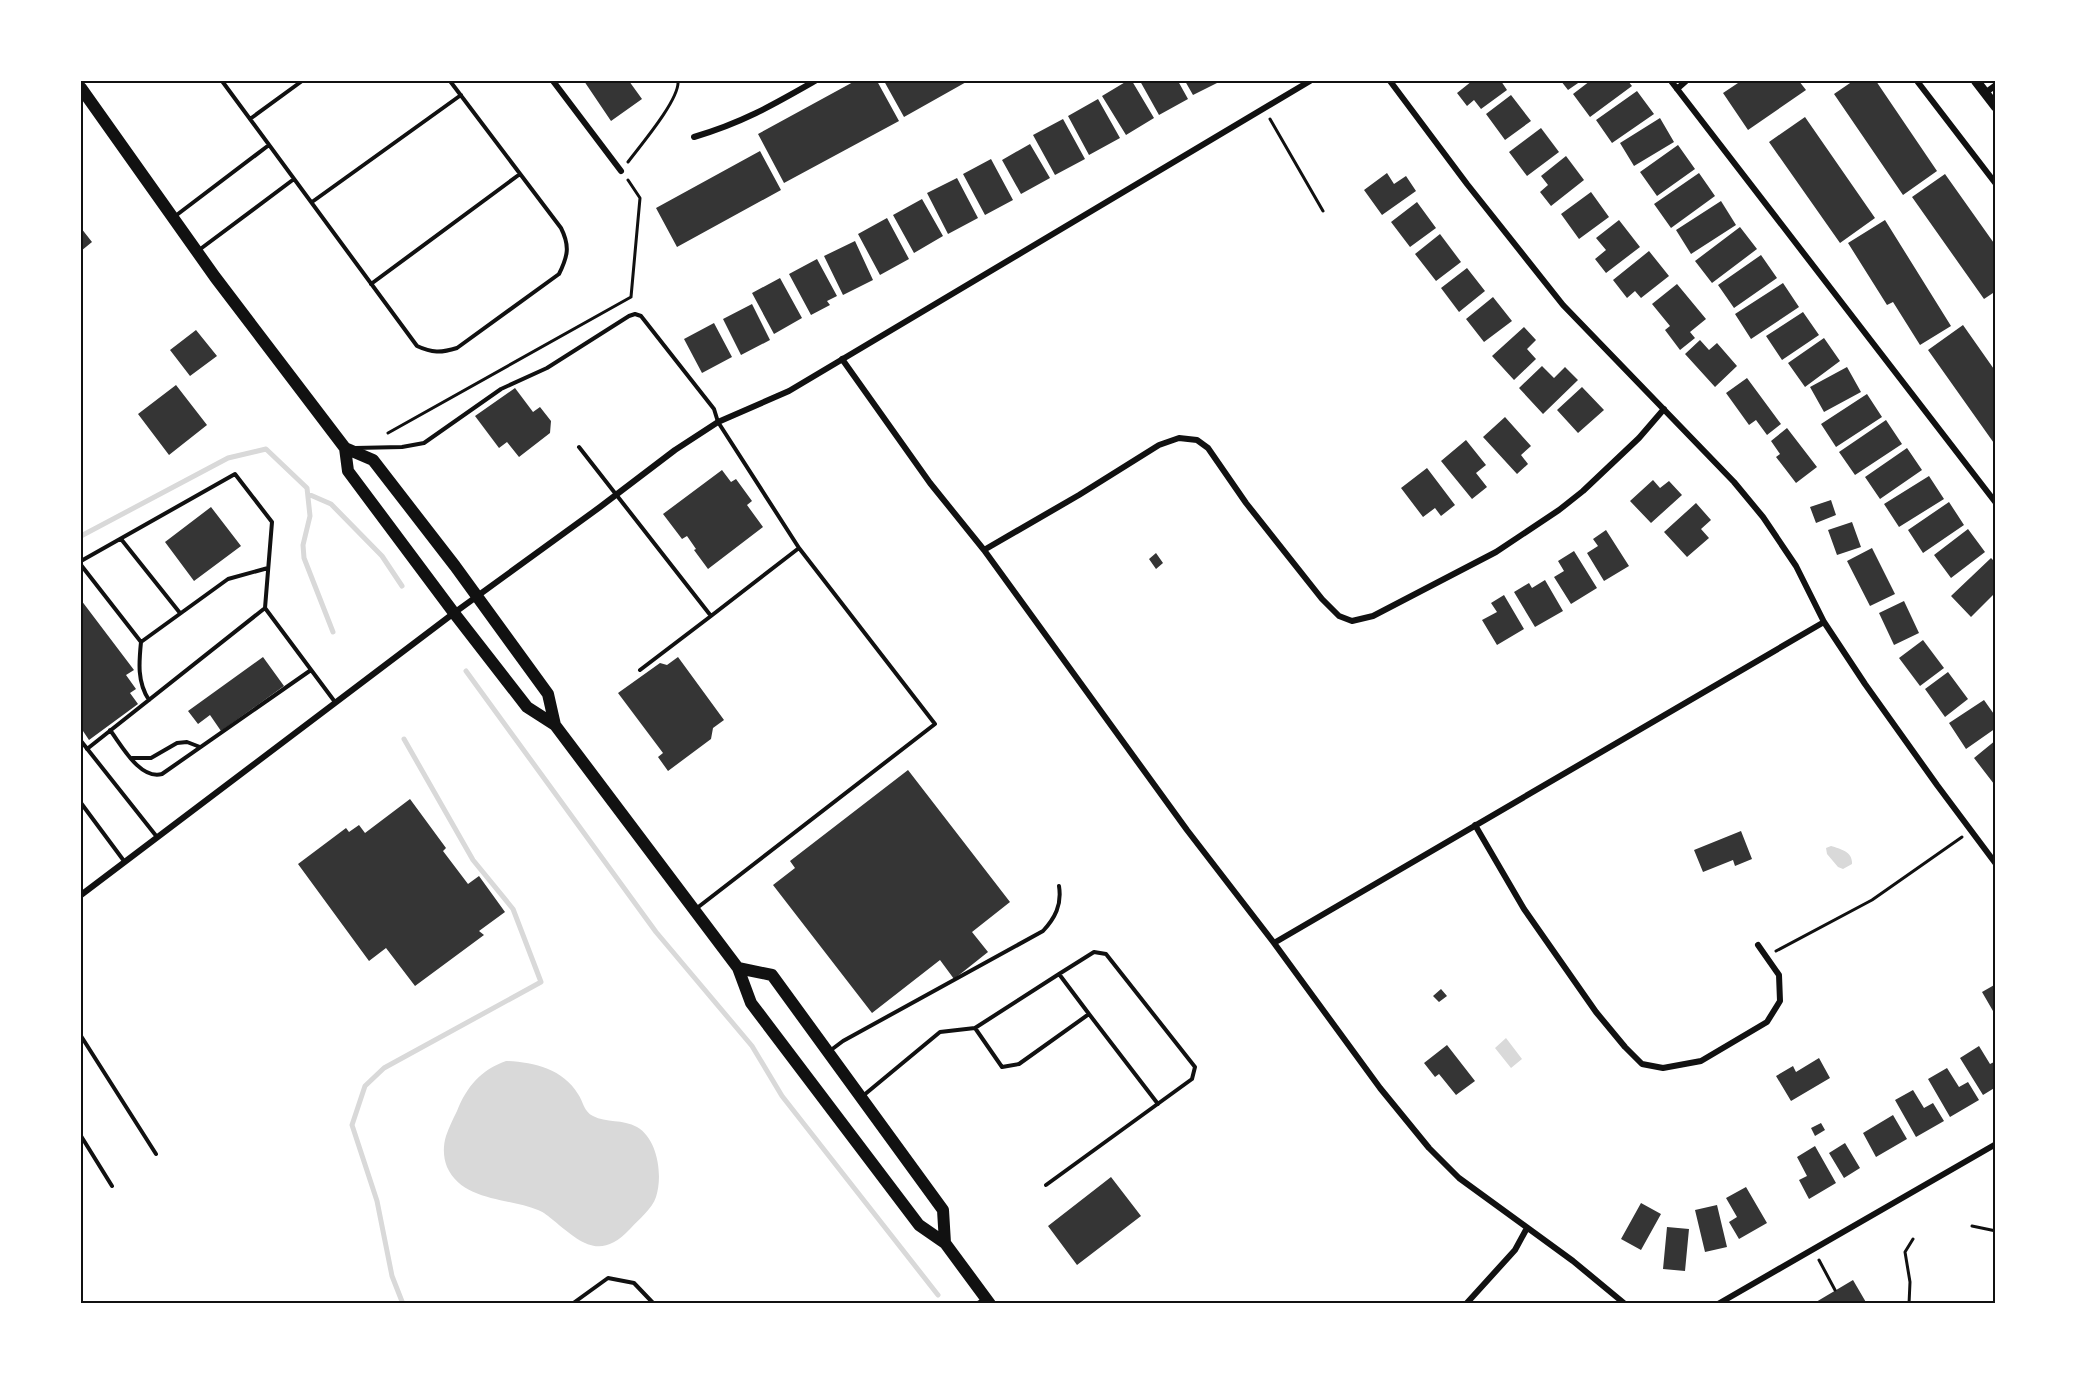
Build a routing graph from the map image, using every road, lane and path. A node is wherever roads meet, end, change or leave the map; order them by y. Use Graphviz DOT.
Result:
graph roads {
  1 [pos="222,81"];
  2 [pos="302,81"];
  3 [pos="450,81"];
  4 [pos="553,81"];
  5 [pos="678,81"];
  6 [pos="815,81"];
  7 [pos="1310,81"];
  8 [pos="1390,81"];
  9 [pos="1671,81"];
  10 [pos="1686,81"];
  11 [pos="1917,81"];
  12 [pos="1976,81"];
  13 [pos="1996,85"];
  14 [pos="81,88"];
  15 [pos="1677,89"];
  16 [pos="1985,93"];
  17 [pos="461,95"];
  18 [pos="1996,107"];
  19 [pos="1264,108"];
  20 [pos="250,119"];
  21 [pos="694,137"];
  22 [pos="269,145"];
  23 [pos="621,171"];
  24 [pos="520,174"];
  25 [pos="294,179"];
  26 [pos="1996,184"];
  27 [pos="312,202"];
  28 [pos="1323,211"];
  29 [pos="172,218"];
  30 [pos="197,252"];
  31 [pos="371,284"];
  32 [pos="842,359"];
  33 [pos="1664,409"];
  34 [pos="718,423"];
  35 [pos="388,433"];
  36 [pos="579,447"];
  37 [pos="345,448"];
  38 [pos="617,495"];
  39 [pos="1996,503"];
  40 [pos="122,538"];
  41 [pos="799,548"];
  42 [pos="984,550"];
  43 [pos="81,563"];
  44 [pos="268,568"];
  45 [pos="477,598"];
  46 [pos="265,608"];
  47 [pos="180,613"];
  48 [pos="453,613"];
  49 [pos="711,616"];
  50 [pos="1824,622"];
  51 [pos="141,642"];
  52 [pos="311,670"];
  53 [pos="640,670"];
  54 [pos="149,700"];
  55 [pos="335,702"];
  56 [pos="555,725"];
  57 [pos="110,730"];
  58 [pos="81,741"];
  59 [pos="200,747"];
  60 [pos="87,749"];
  61 [pos="131,758"];
  62 [pos="81,804"];
  63 [pos="1475,825"];
  64 [pos="1971,831"];
  65 [pos="157,837"];
  66 [pos="125,862"];
  67 [pos="1996,864"];
  68 [pos="1059,886"];
  69 [pos="81,895"];
  70 [pos="694,910"];
  71 [pos="1274,943"];
  72 [pos="1758,945"];
  73 [pos="1766,956"];
  74 [pos="738,968"];
  75 [pos="1059,974"];
  76 [pos="1089,1014"];
  77 [pos="975,1028"];
  78 [pos="81,1036"];
  79 [pos="828,1053"];
  80 [pos="861,1097"];
  81 [pos="1158,1104"];
  82 [pos="81,1136"];
  83 [pos="1996,1144"];
  84 [pos="156,1154"];
  85 [pos="1046,1185"];
  86 [pos="112,1186"];
  87 [pos="1972,1226"];
  88 [pos="1527,1228"];
  89 [pos="1996,1231"];
  90 [pos="1913,1239"];
  91 [pos="945,1243"];
  92 [pos="1813,1250"];
  93 [pos="1835,1290"];
  94 [pos="984,1302"];
  95 [pos="572,1304"];
  96 [pos="654,1304"];
  97 [pos="1466,1304"];
  98 [pos="1625,1304"];
  99 [pos="1718,1304"];
  100 [pos="1909,1304"];
  1 -- 20 [label="lane"];
  2 -- 20 [label="lane"];
  3 -- 17 [label="lane"];
  4 -- 23 [label="street"];
  5 -- 23 [label="path"];
  6 -- 21 [label="street"];
  7 -- 19 [label="street"];
  8 -- 33 [label="street"];
  9 -- 15 [label="street"];
  10 -- 15 [label="street"];
  11 -- 26 [label="street"];
  12 -- 16 [label="street"];
  13 -- 16 [label="street"];
  14 -- 29 [label="main road"];
  15 -- 39 [label="street"];
  16 -- 18 [label="street"];
  17 -- 24 [label="lane"];
  17 -- 27 [label="lane"];
  19 -- 28 [label="path"];
  19 -- 32 [label="street"];
  20 -- 22 [label="lane"];
  22 -- 25 [label="lane"];
  22 -- 29 [label="lane"];
  23 -- 35 [label="path"];
  24 -- 31 [label="lane"];
  24 -- 31 [label="lane"];
  25 -- 27 [label="lane"];
  25 -- 30 [label="lane"];
  27 -- 31 [label="lane"];
  29 -- 30 [label="main road"];
  30 -- 37 [label="main road"];
  32 -- 34 [label="street"];
  32 -- 42 [label="street"];
  33 -- 42 [label="street"];
  33 -- 50 [label="street"];
  34 -- 37 [label="lane"];
  34 -- 38 [label="street"];
  34 -- 41 [label="lane"];
  36 -- 38 [label="lane"];
  37 -- 45 [label="main road"];
  37 -- 48 [label="main road"];
  38 -- 45 [label="street"];
  38 -- 49 [label="lane"];
  40 -- 43 [label="lane"];
  40 -- 44 [label="lane"];
  40 -- 47 [label="lane"];
  41 -- 49 [label="lane"];
  41 -- 70 [label="lane"];
  42 -- 71 [label="street"];
  43 -- 51 [label="lane"];
  44 -- 46 [label="lane"];
  44 -- 47 [label="lane"];
  45 -- 48 [label="street"];
  45 -- 56 [label="main road"];
  46 -- 52 [label="lane"];
  46 -- 54 [label="lane"];
  47 -- 51 [label="lane"];
  48 -- 55 [label="street"];
  48 -- 56 [label="main road"];
  49 -- 53 [label="lane"];
  50 -- 63 [label="street"];
  50 -- 64 [label="street"];
  51 -- 54 [label="lane"];
  52 -- 55 [label="lane"];
  52 -- 59 [label="lane"];
  54 -- 57 [label="lane"];
  55 -- 65 [label="street"];
  56 -- 70 [label="main road"];
  57 -- 60 [label="lane"];
  57 -- 61 [label="lane"];
  58 -- 60 [label="lane"];
  59 -- 61 [label="lane"];
  59 -- 61 [label="lane"];
  60 -- 65 [label="lane"];
  62 -- 66 [label="lane"];
  63 -- 71 [label="street"];
  63 -- 73 [label="street"];
  64 -- 67 [label="street"];
  64 -- 73 [label="path"];
  65 -- 66 [label="street"];
  66 -- 69 [label="street"];
  68 -- 79 [label="lane"];
  70 -- 74 [label="main road"];
  71 -- 88 [label="street"];
  72 -- 73 [label="street"];
  74 -- 79 [label="main road"];
  74 -- 91 [label="main road"];
  75 -- 76 [label="lane"];
  75 -- 77 [label="lane"];
  75 -- 81 [label="lane"];
  76 -- 77 [label="lane"];
  76 -- 81 [label="lane"];
  77 -- 80 [label="lane"];
  78 -- 84 [label="lane"];
  79 -- 80 [label="main road"];
  80 -- 91 [label="main road"];
  81 -- 85 [label="lane"];
  82 -- 86 [label="lane"];
  83 -- 92 [label="street"];
  87 -- 89 [label="path"];
  88 -- 97 [label="street"];
  88 -- 98 [label="street"];
  90 -- 100 [label="path"];
  91 -- 94 [label="main road"];
  92 -- 93 [label="path"];
  92 -- 99 [label="street"];
  95 -- 96 [label="lane"];
}
